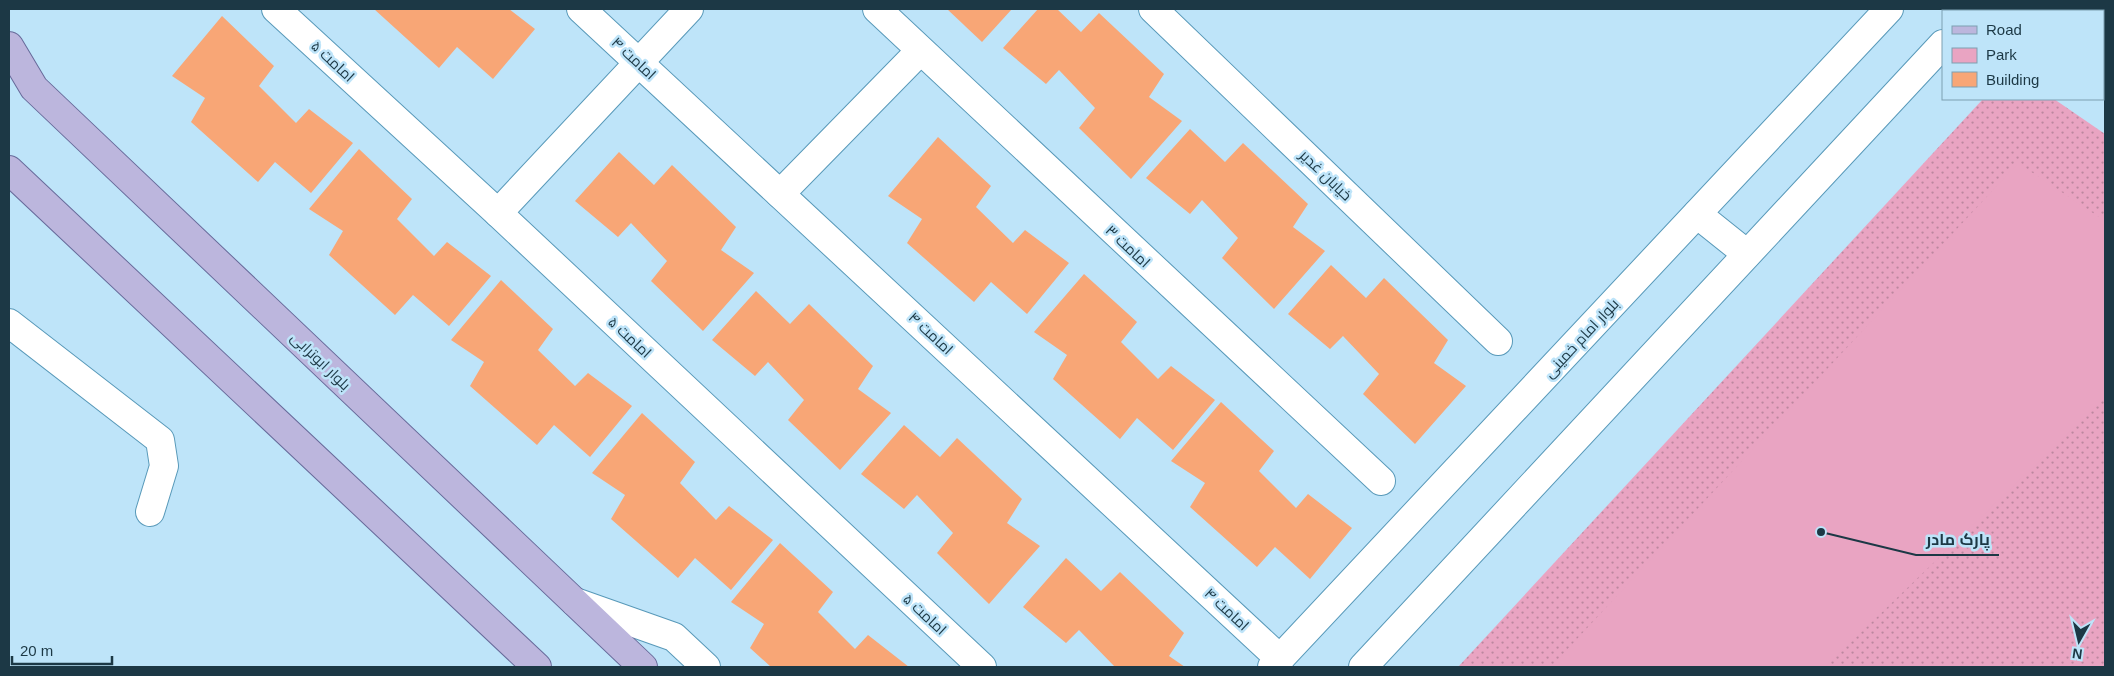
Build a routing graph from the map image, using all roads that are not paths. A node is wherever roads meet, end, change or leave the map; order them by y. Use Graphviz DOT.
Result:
graph roads {
  1 [pos="276,9"];
  2 [pos="581,9"];
  3 [pos="689,9"];
  4 [pos="877,9"];
  5 [pos="1153,9"];
  6 [pos="1889,9"];
  7 [pos="1942,45"];
  8 [pos="9,46"];
  9 [pos="920,52"];
  10 [pos="639,62"];
  11 [pos="9,170"];
  12 [pos="780,194"];
  13 [pos="498,213"];
  14 [pos="1697,214"];
  15 [pos="1747,254"];
  16 [pos="9,323"];
  17 [pos="1498,341"];
  18 [pos="1380,481"];
  19 [pos="150,512"];
  20 [pos="575,602"];
  21 [pos="1276,663"];
  22 [pos="537,667"];
  23 [pos="644,667"];
  24 [pos="706,667"];
  25 [pos="982,667"];
  26 [pos="1363,667"];
  1 -- 13 [label="street, امامت ۵"];
  2 -- 10 [label="street, امامت ۴"];
  3 -- 10 [label="street"];
  4 -- 9 [label="street, امامت ۳"];
  5 -- 17 [label="street, خیابان غدیر"];
  6 -- 14 [label="street, بلوار امام خمینی"];
  7 -- 15 [label="street"];
  8 -- 20 [label="main road, بلوار ابوترابی"];
  9 -- 12 [label="street"];
  9 -- 18 [label="street, امامت ۳"];
  10 -- 12 [label="street, امامت ۴"];
  10 -- 13 [label="street"];
  11 -- 22 [label="main road"];
  12 -- 21 [label="street, امامت ۴"];
  13 -- 25 [label="street, امامت ۵"];
  14 -- 15 [label="street"];
  14 -- 21 [label="street, بلوار امام خمینی"];
  15 -- 26 [label="street"];
  16 -- 19 [label="street"];
  20 -- 23 [label="main road, بلوار ابوترابی"];
  20 -- 24 [label="street"];
}
